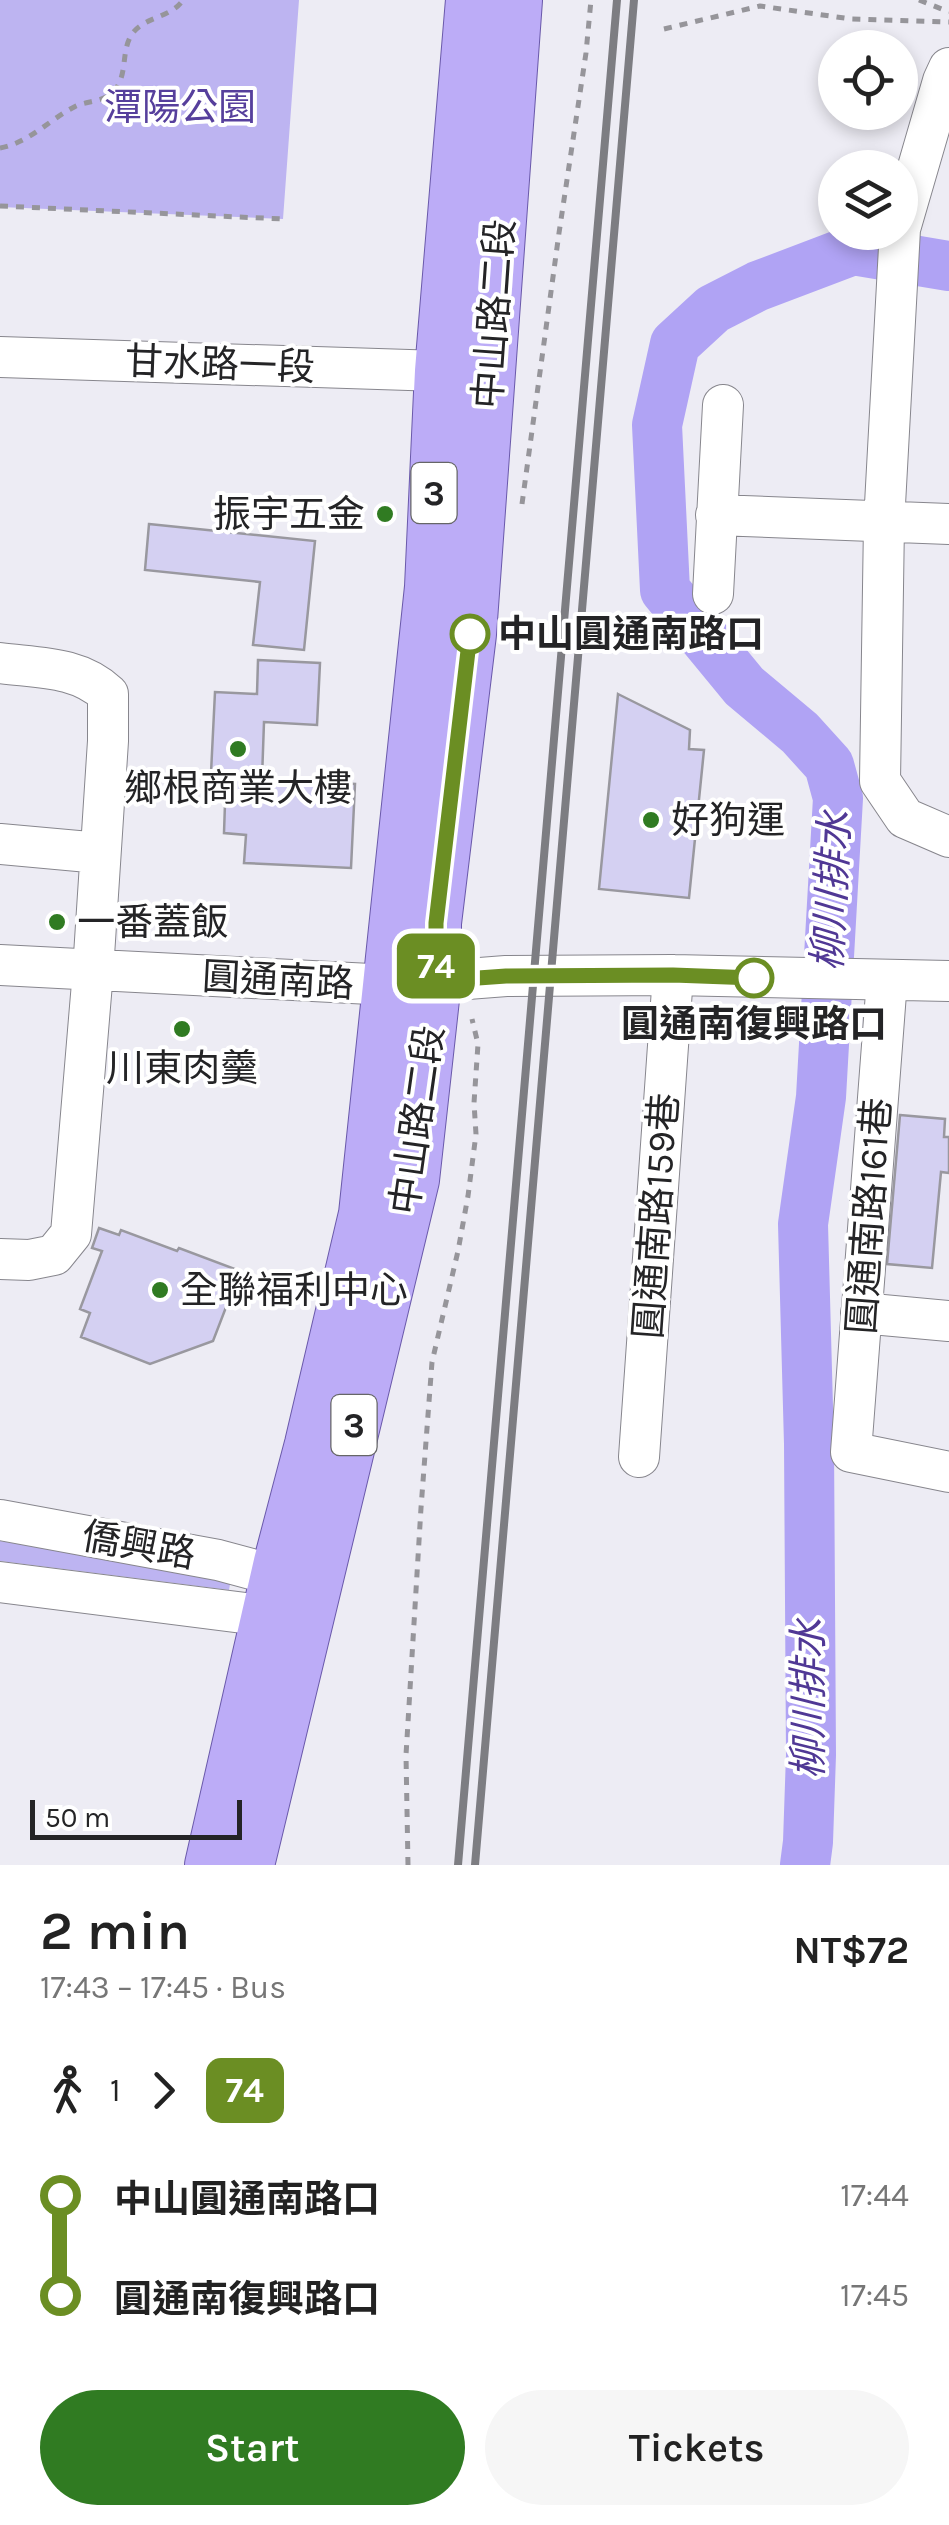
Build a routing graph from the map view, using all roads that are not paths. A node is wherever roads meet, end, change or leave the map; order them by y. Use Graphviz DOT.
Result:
graph roads {
  1 [pos="471,0"];
  2 [pos="516,0"];
  3 [pos="949,68"];
  4 [pos="918,166"];
  5 [pos="899,250"];
  6 [pos="0,357"];
  7 [pos="440,371"];
  8 [pos="723,405"];
  9 [pos="716,514"];
  10 [pos="884,522"];
  11 [pos="949,524"];
  12 [pos="713,594"];
  13 [pos="0,663"];
  14 [pos="949,837"];
  15 [pos="0,844"];
  16 [pos="100,853"];
  17 [pos="0,966"];
  18 [pos="93,972"];
  19 [pos="673,975"];
  20 [pos="878,980"];
  21 [pos="430,981"];
  22 [pos="949,981"];
  23 [pos="0,1258"];
  24 [pos="862,1313"];
  25 [pos="949,1321"];
  26 [pos="639,1457"];
  27 [pos="949,1472"];
  28 [pos="0,1520"];
  29 [pos="0,1582"];
  30 [pos="272,1596"];
  31 [pos="210,1865"];
  32 [pos="249,1865"];
  1 -- 7 [label="main road, 中山路二段 / 3"];
  2 -- 21 [label="main road, 中山路二段 / 3"];
  3 -- 4 [label="street"];
  5 -- 10 [label="street"];
  6 -- 7 [label="street, 甘水路一段"];
  7 -- 21 [label="main road, 中山路二段 / 3"];
  8 -- 9 [label="street"];
  9 -- 10 [label="street"];
  9 -- 12 [label="street"];
  10 -- 11 [label="street"];
  10 -- 14 [label="street"];
  13 -- 16 [label="street"];
  15 -- 16 [label="street"];
  16 -- 18 [label="street"];
  17 -- 18 [label="street, 圓通南路"];
  18 -- 21 [label="street, 圓通南路"];
  18 -- 23 [label="street"];
  19 -- 20 [label="street, 圓通南路"];
  19 -- 21 [label="street, 圓通南路"];
  19 -- 26 [label="street, 圓通南路159巷"];
  20 -- 22 [label="street"];
  20 -- 24 [label="street, 圓通南路161巷"];
  21 -- 30 [label="main road, 中山路二段 / 3"];
  21 -- 32 [label="main road, 中山路二段 / 3"];
  24 -- 25 [label="street"];
  24 -- 27 [label="street, 圓通南路161巷"];
  28 -- 30 [label="street, 僑興路"];
  29 -- 30 [label="street, 僑興路"];
  30 -- 31 [label="main road, 中山路二段 / 3"];
}
